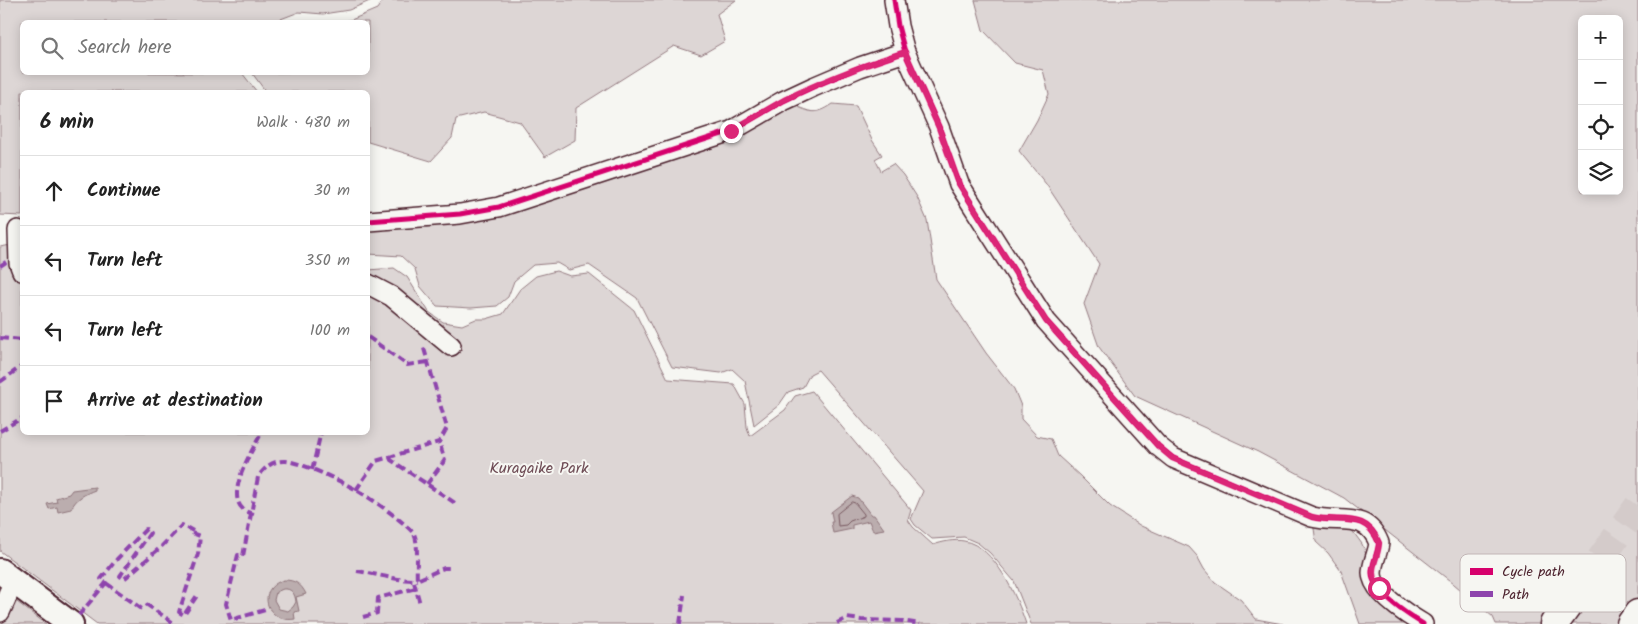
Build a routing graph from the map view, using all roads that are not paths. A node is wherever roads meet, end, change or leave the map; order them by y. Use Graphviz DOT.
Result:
graph roads {
  1 [pos="894,0"];
  2 [pos="905,52"];
  3 [pos="370,220"];
  4 [pos="13,230"];
  5 [pos="20,266"];
  6 [pos="370,285"];
  7 [pos="452,346"];
  8 [pos="8,577"];
  9 [pos="0,612"];
  10 [pos="1563,612"];
  11 [pos="1638,614"];
  12 [pos="71,624"];
  13 [pos="1423,624"];
  14 [pos="1554,624"];
  15 [pos="1631,624"];
  1 -- 2 [label="street"];
  2 -- 3 [label="street"];
  2 -- 13 [label="street"];
  4 -- 5 [label="street"];
  6 -- 7 [label="street"];
  8 -- 9 [label="street"];
  8 -- 12 [label="main road"];
  10 -- 14 [label="highway"];
  11 -- 15 [label="highway"];
}
